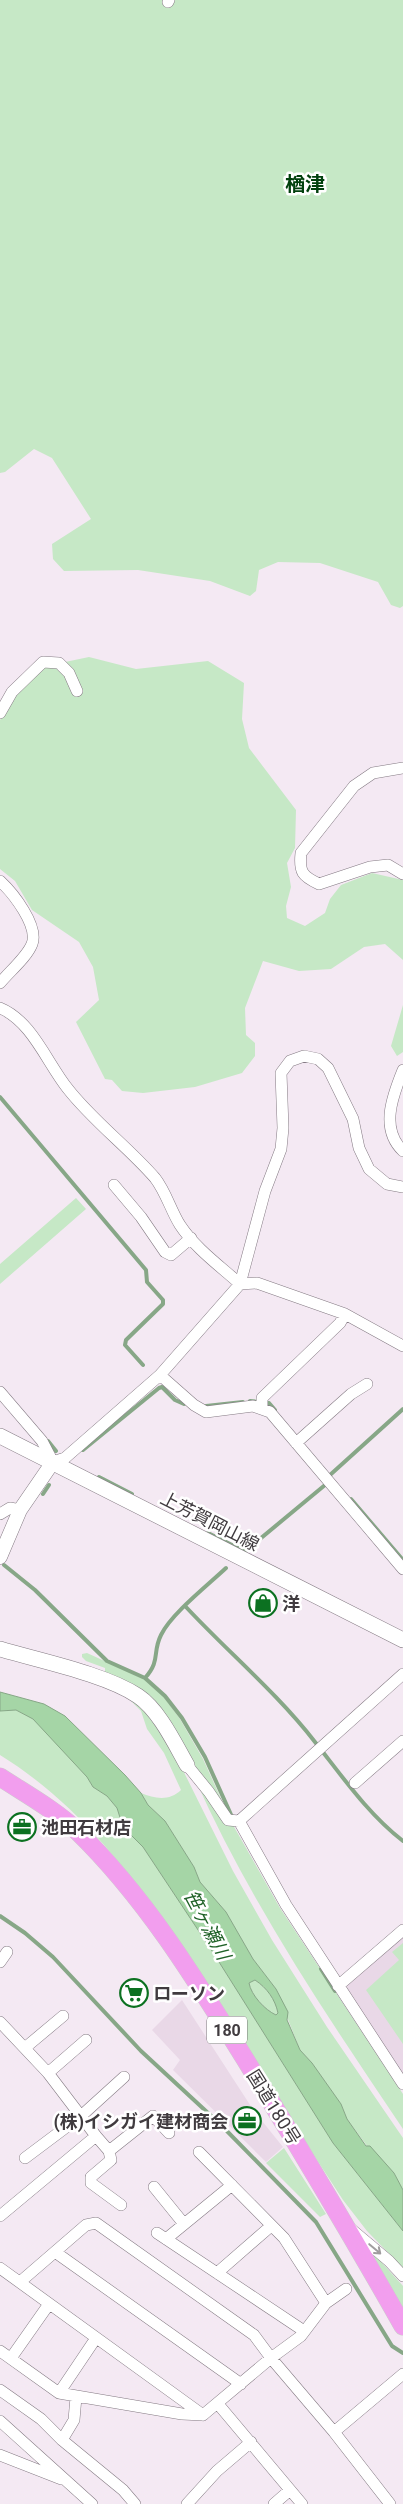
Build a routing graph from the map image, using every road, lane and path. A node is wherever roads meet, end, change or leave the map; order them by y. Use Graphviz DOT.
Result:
graph roads {
  1 [pos="77,690"];
  2 [pos="0,713"];
  3 [pos="403,768"];
  4 [pos="403,874"];
  5 [pos="0,881"];
  6 [pos="0,983"];
  7 [pos="0,1008"];
  8 [pos="403,1070"];
  9 [pos="403,1152"];
  10 [pos="114,1185"];
  11 [pos="403,1186"];
  12 [pos="191,1238"];
  13 [pos="240,1284"];
  14 [pos="345,1314"];
  15 [pos="403,1346"];
  16 [pos="160,1375"];
  17 [pos="367,1384"];
  18 [pos="0,1392"];
  19 [pos="262,1403"];
  20 [pos="0,1436"];
  21 [pos="300,1440"];
  22 [pos="53,1462"];
  23 [pos="20,1510"];
  24 [pos="0,1514"];
  25 [pos="0,1557"];
  26 [pos="403,1569"];
  27 [pos="403,1640"];
  28 [pos="0,1649"];
  29 [pos="403,1674"];
  30 [pos="403,1741"];
  31 [pos="186,1766"];
  32 [pos="0,1777"];
  33 [pos="355,1783"];
  34 [pos="235,1821"];
  35 [pos="403,1930"];
  36 [pos="338,1986"];
  37 [pos="63,2016"];
  38 [pos="0,2022"];
  39 [pos="86,2040"];
  40 [pos="26,2047"];
  41 [pos="48,2073"];
  42 [pos="124,2077"];
  43 [pos="403,2084"];
  44 [pos="81,2116"];
  45 [pos="169,2133"];
  46 [pos="96,2136"];
  47 [pos="109,2151"];
  48 [pos="199,2152"];
  49 [pos="25,2158"];
  50 [pos="232,2185"];
  51 [pos="154,2187"];
  52 [pos="120,2205"];
  53 [pos="0,2216"];
  54 [pos="184,2224"];
  55 [pos="346,2225"];
  56 [pos="271,2226"];
  57 [pos="55,2252"];
  58 [pos="0,2268"];
  59 [pos="217,2273"];
  60 [pos="403,2276"];
  61 [pos="20,2282"];
  62 [pos="346,2290"];
  63 [pos="326,2303"];
  64 [pos="49,2304"];
  65 [pos="403,2326"];
  66 [pos="304,2331"];
  67 [pos="96,2338"];
  68 [pos="0,2351"];
  69 [pos="10,2358"];
  70 [pos="272,2358"];
  71 [pos="403,2374"];
  72 [pos="241,2384"];
  73 [pos="0,2390"];
  74 [pos="59,2393"];
  75 [pos="76,2397"];
  76 [pos="218,2404"];
  77 [pos="203,2415"];
  78 [pos="0,2421"];
  79 [pos="334,2432"];
  80 [pos="62,2440"];
  81 [pos="251,2442"];
  82 [pos="0,2455"];
  83 [pos="68,2482"];
  84 [pos="290,2490"];
  85 [pos="92,2504"];
  86 [pos="135,2504"];
  87 [pos="187,2504"];
  88 [pos="274,2504"];
  89 [pos="302,2504"];
  90 [pos="390,2504"];
  1 -- 2 [label="street"];
  3 -- 4 [label="street"];
  5 -- 6 [label="street"];
  7 -- 12 [label="street"];
  8 -- 9 [label="street"];
  10 -- 12 [label="street"];
  11 -- 13 [label="street"];
  12 -- 13 [label="street"];
  13 -- 14 [label="street"];
  13 -- 16 [label="street"];
  14 -- 15 [label="street"];
  14 -- 19 [label="street"];
  16 -- 19 [label="street"];
  16 -- 22 [label="street"];
  17 -- 21 [label="street"];
  18 -- 22 [label="street"];
  19 -- 21 [label="street"];
  20 -- 22 [label="main road, 上芳賀岡山線"];
  21 -- 26 [label="street"];
  22 -- 23 [label="street"];
  22 -- 27 [label="main road, 上芳賀岡山線"];
  23 -- 24 [label="street"];
  23 -- 25 [label="street"];
  28 -- 31 [label="main road"];
  29 -- 34 [label="street"];
  30 -- 33 [label="street"];
  31 -- 34 [label="street"];
  32 -- 55 [label="highway, 国道180号 / 180"];
  34 -- 36 [label="street"];
  35 -- 36 [label="street"];
  36 -- 43 [label="street"];
  37 -- 40 [label="street"];
  38 -- 40 [label="street"];
  39 -- 41 [label="street"];
  40 -- 41 [label="street"];
  41 -- 44 [label="street"];
  42 -- 44 [label="street"];
  44 -- 46 [label="street"];
  44 -- 49 [label="street"];
  45 -- 47 [label="street"];
  46 -- 47 [label="street"];
  46 -- 53 [label="street"];
  47 -- 52 [label="street"];
  48 -- 50 [label="street"];
  50 -- 54 [label="street"];
  50 -- 56 [label="street"];
  51 -- 54 [label="street"];
  54 -- 59 [label="street"];
  55 -- 60 [label="street, one-way"];
  55 -- 65 [label="highway, 国道180号 / 180"];
  56 -- 59 [label="street"];
  56 -- 63 [label="street"];
  57 -- 61 [label="street"];
  57 -- 70 [label="street"];
  57 -- 72 [label="street"];
  58 -- 61 [label="street"];
  59 -- 66 [label="street"];
  61 -- 64 [label="street"];
  62 -- 63 [label="street"];
  63 -- 66 [label="street"];
  64 -- 67 [label="street"];
  64 -- 69 [label="street"];
  66 -- 70 [label="street"];
  67 -- 74 [label="street"];
  67 -- 77 [label="street"];
  68 -- 69 [label="street"];
  69 -- 74 [label="street"];
  70 -- 72 [label="street"];
  70 -- 79 [label="street"];
  71 -- 79 [label="street"];
  72 -- 76 [label="street"];
  73 -- 80 [label="street"];
  74 -- 75 [label="street"];
  75 -- 77 [label="street"];
  75 -- 80 [label="street"];
  76 -- 77 [label="street"];
  76 -- 81 [label="street"];
  78 -- 83 [label="street"];
  79 -- 90 [label="street"];
  80 -- 86 [label="street"];
  81 -- 84 [label="street"];
  81 -- 87 [label="street"];
  82 -- 83 [label="street"];
  83 -- 85 [label="street"];
  84 -- 88 [label="street"];
  84 -- 89 [label="street"];
}
